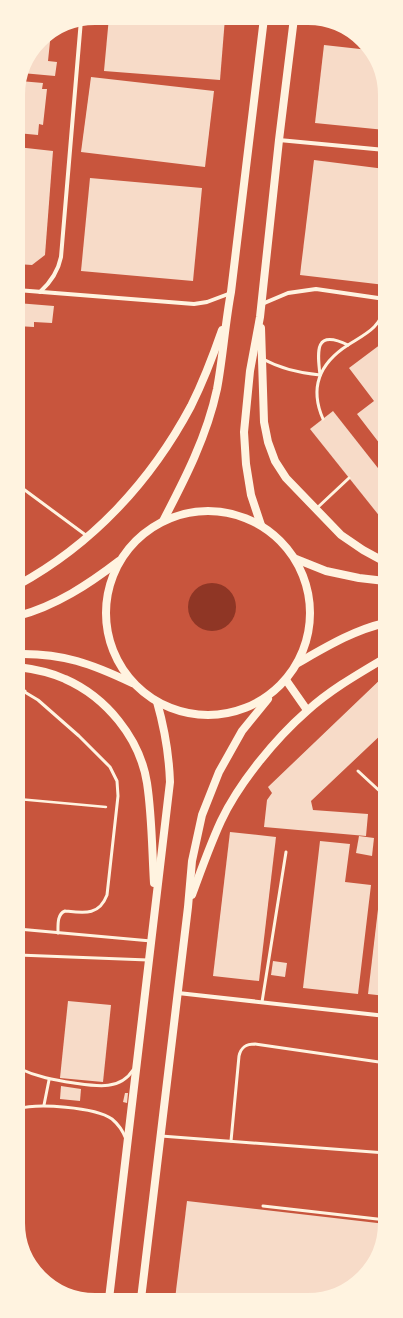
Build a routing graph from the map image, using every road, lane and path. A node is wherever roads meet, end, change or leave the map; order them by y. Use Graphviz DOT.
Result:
graph roads {
  1 [pos="263,24"];
  2 [pos="293,24"];
  3 [pos="81,25"];
  4 [pos="279,140"];
  5 [pos="379,149"];
  6 [pos="24,291"];
  7 [pos="40,292"];
  8 [pos="231,292"];
  9 [pos="379,298"];
  10 [pos="262,304"];
  11 [pos="260,317"];
  12 [pos="227,318"];
  13 [pos="379,322"];
  14 [pos="348,345"];
  15 [pos="263,359"];
  16 [pos="320,375"];
  17 [pos="323,419"];
  18 [pos="349,478"];
  19 [pos="24,489"];
  20 [pos="315,510"];
  21 [pos="163,521"];
  22 [pos="261,525"];
  23 [pos="88,537"];
  24 [pos="296,559"];
  25 [pos="379,559"];
  26 [pos="120,560"];
  27 [pos="379,580"];
  28 [pos="24,581"];
  29 [pos="24,614"];
  30 [pos="379,624"];
  31 [pos="24,654"];
  32 [pos="379,662"];
  33 [pos="298,663"];
  34 [pos="24,668"];
  35 [pos="286,680"];
  36 [pos="133,684"];
  37 [pos="25,691"];
  38 [pos="271,695"];
  39 [pos="157,702"];
  40 [pos="307,710"];
  41 [pos="358,771"];
  42 [pos="379,790"];
  43 [pos="24,800"];
  44 [pos="117,808"];
  45 [pos="286,852"];
  46 [pos="156,901"];
  47 [pos="188,907"];
  48 [pos="24,930"];
  49 [pos="58,933"];
  50 [pos="151,941"];
  51 [pos="24,955"];
  52 [pos="149,960"];
  53 [pos="178,993"];
  54 [pos="262,1002"];
  55 [pos="379,1015"];
  56 [pos="379,1062"];
  57 [pos="136,1065"];
  58 [pos="24,1071"];
  59 [pos="49,1080"];
  60 [pos="44,1106"];
  61 [pos="24,1108"];
  62 [pos="161,1136"];
  63 [pos="231,1141"];
  64 [pos="127,1142"];
  65 [pos="379,1153"];
  66 [pos="263,1206"];
  67 [pos="379,1219"];
  68 [pos="109,1294"];
  69 [pos="142,1294"];
  1 -- 8 [label="main road"];
  2 -- 4 [label="main road"];
  3 -- 7 [label="street"];
  4 -- 5 [label="street"];
  4 -- 10 [label="main road"];
  6 -- 7 [label="street"];
  7 -- 8 [label="street"];
  8 -- 12 [label="main road"];
  9 -- 10 [label="street"];
  10 -- 11 [label="main road"];
  11 -- 15 [label="main road"];
  11 -- 22 [label="main road"];
  12 -- 21 [label="main road"];
  12 -- 23 [label="main road"];
  13 -- 14 [label="lane"];
  14 -- 16 [label="lane"];
  14 -- 16 [label="lane"];
  15 -- 16 [label="lane"];
  15 -- 20 [label="main road"];
  16 -- 17 [label="lane"];
  18 -- 20 [label="lane"];
  19 -- 23 [label="lane"];
  20 -- 25 [label="main road"];
  21 -- 22 [label="main road"];
  21 -- 26 [label="main road"];
  22 -- 24 [label="main road"];
  23 -- 28 [label="main road"];
  24 -- 27 [label="main road"];
  24 -- 33 [label="main road"];
  26 -- 29 [label="main road"];
  26 -- 36 [label="main road"];
  30 -- 33 [label="main road"];
  31 -- 36 [label="main road"];
  32 -- 40 [label="main road"];
  33 -- 35 [label="main road"];
  34 -- 46 [label="main road"];
  35 -- 38 [label="main road"];
  35 -- 40 [label="main road"];
  36 -- 39 [label="main road"];
  37 -- 44 [label="lane"];
  38 -- 39 [label="main road"];
  38 -- 47 [label="main road"];
  39 -- 46 [label="main road"];
  40 -- 47 [label="main road"];
  41 -- 42 [label="lane"];
  43 -- 44 [label="path"];
  44 -- 49 [label="lane"];
  45 -- 54 [label="lane"];
  46 -- 50 [label="main road"];
  47 -- 53 [label="main road"];
  48 -- 49 [label="lane"];
  49 -- 50 [label="lane"];
  50 -- 52 [label="main road"];
  51 -- 52 [label="lane"];
  52 -- 57 [label="main road"];
  53 -- 54 [label="street"];
  53 -- 62 [label="main road"];
  54 -- 55 [label="street"];
  56 -- 63 [label="lane"];
  57 -- 59 [label="lane"];
  57 -- 64 [label="main road"];
  58 -- 59 [label="lane"];
  59 -- 60 [label="lane"];
  60 -- 61 [label="lane"];
  60 -- 64 [label="lane"];
  62 -- 63 [label="lane"];
  62 -- 69 [label="main road"];
  63 -- 65 [label="lane"];
  64 -- 68 [label="main road"];
  66 -- 67 [label="lane"];
}
